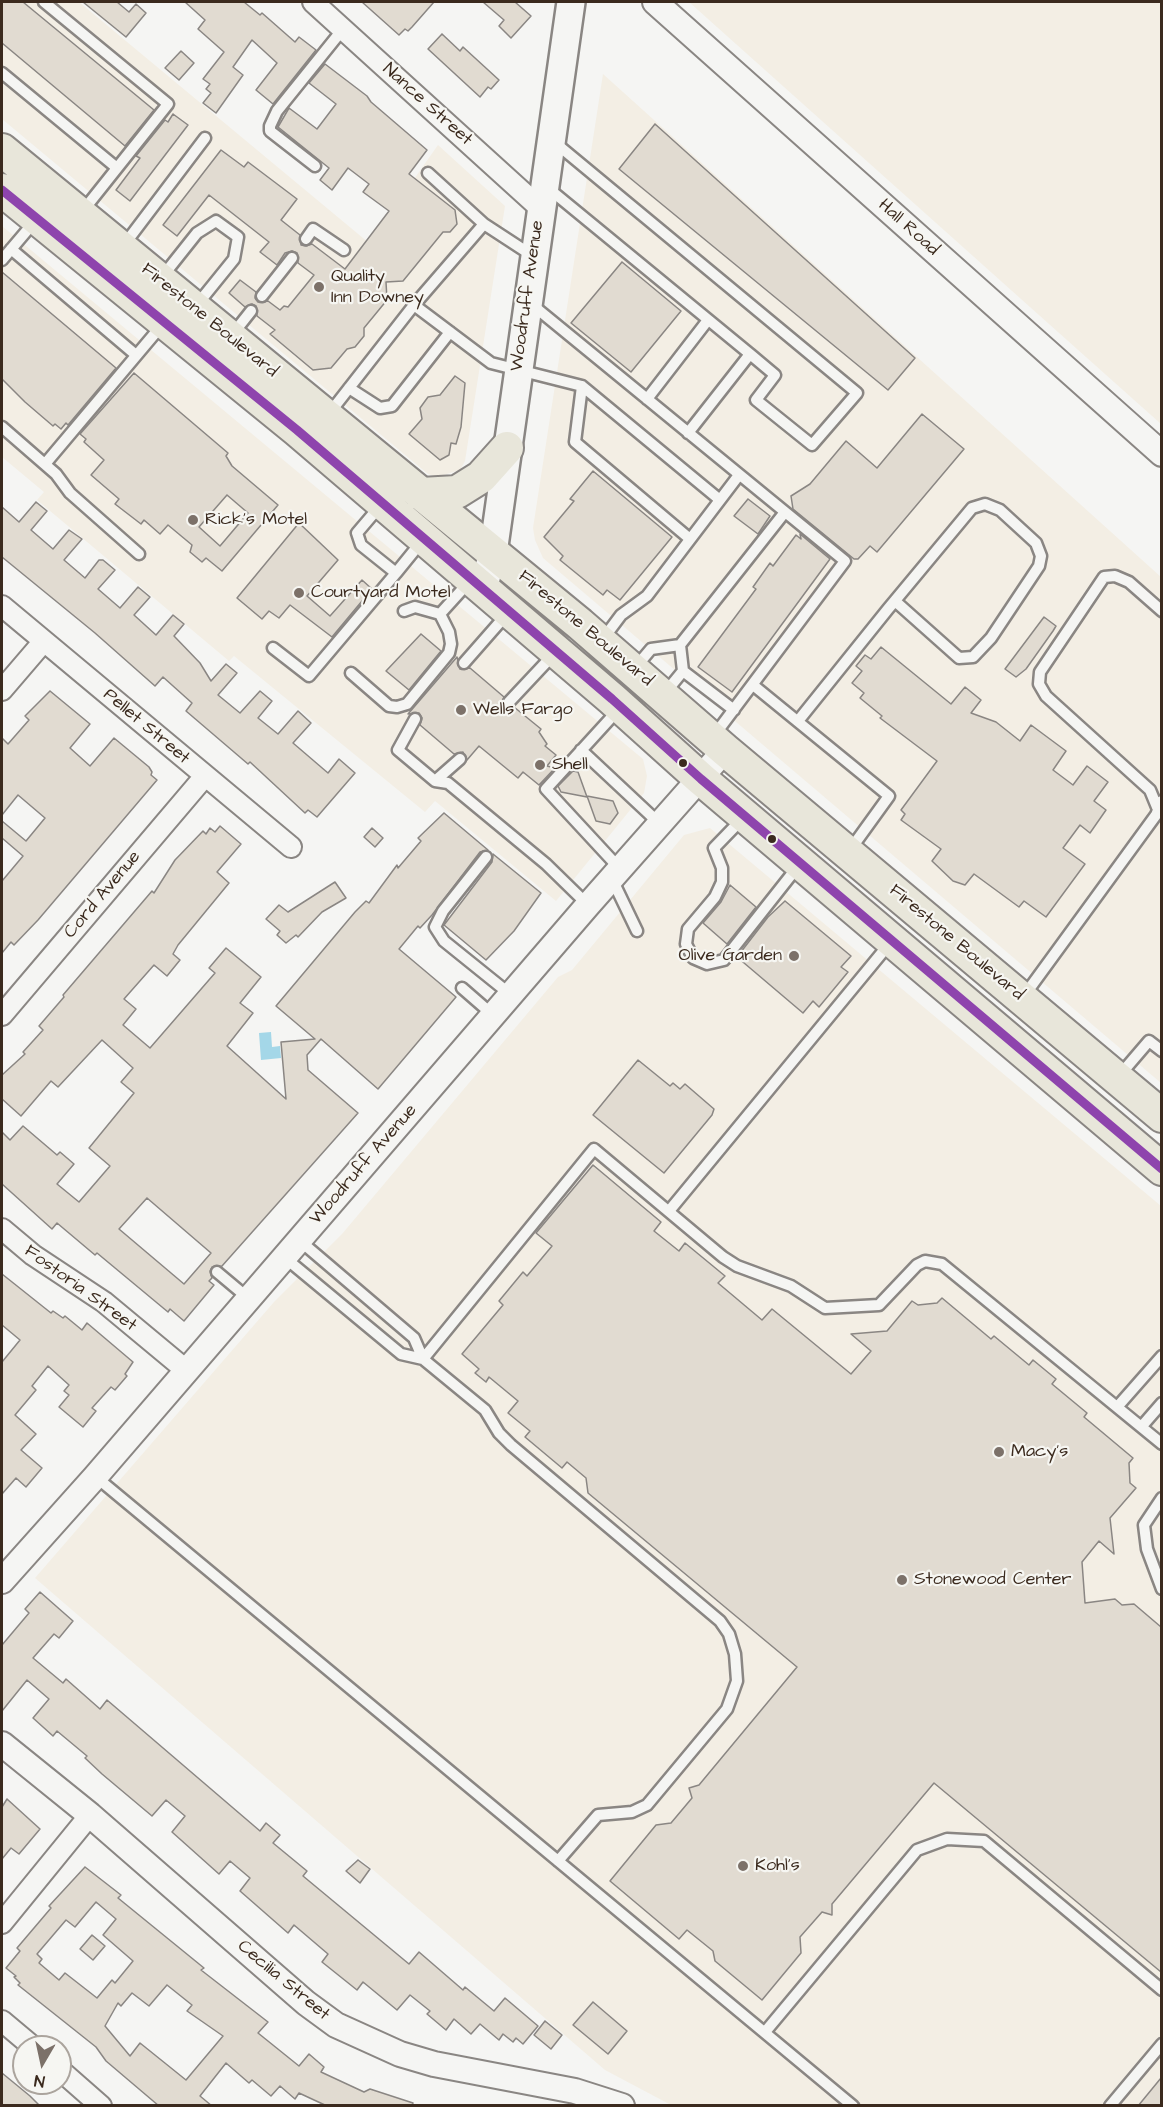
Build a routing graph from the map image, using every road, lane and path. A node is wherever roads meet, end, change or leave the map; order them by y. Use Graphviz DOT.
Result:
graph roads {
  1 [pos="44,2"];
  2 [pos="313,2"];
  3 [pos="571,2"];
  4 [pos="655,2"];
  5 [pos="343,29"];
  6 [pos="2,72"];
  7 [pos="205,138"];
  8 [pos="551,139"];
  9 [pos="2,150"];
  10 [pos="315,166"];
  11 [pos="117,168"];
  12 [pos="428,173"];
  13 [pos="2,190"];
  14 [pos="542,196"];
  15 [pos="80,215"];
  16 [pos="37,219"];
  17 [pos="484,224"];
  18 [pos="306,239"];
  19 [pos="121,248"];
  20 [pos="11,249"];
  21 [pos="344,250"];
  22 [pos="534,256"];
  23 [pos="292,258"];
  24 [pos="2,260"];
  25 [pos="160,280"];
  26 [pos="262,296"];
  27 [pos="527,301"];
  28 [pos="414,305"];
  29 [pos="194,308"];
  30 [pos="251,311"];
  31 [pos="708,320"];
  32 [pos="164,322"];
  33 [pos="450,332"];
  34 [pos="230,338"];
  35 [pos="750,354"];
  36 [pos="136,355"];
  37 [pos="518,370"];
  38 [pos="582,386"];
  39 [pos="349,388"];
  40 [pos="647,399"];
  41 [pos="327,417"];
  42 [pos="2,427"];
  43 [pos="688,433"];
  44 [pos="507,448"];
  45 [pos="1161,454"];
  46 [pos="45,464"];
  47 [pos="739,475"];
  48 [pos="421,494"];
  49 [pos="720,500"];
  50 [pos="382,503"];
  51 [pos="785,512"];
  52 [pos="424,539"];
  53 [pos="690,539"];
  54 [pos="493,553"];
  55 [pos="139,554"];
  56 [pos="396,573"];
  57 [pos="477,584"];
  58 [pos="896,601"];
  59 [pos="2,606"];
  60 [pos="404,611"];
  61 [pos="509,611"];
  62 [pos="1161,611"];
  63 [pos="440,614"];
  64 [pos="44,641"];
  65 [pos="601,642"];
  66 [pos="680,645"];
  67 [pos="273,648"];
  68 [pos="556,651"];
  69 [pos="464,663"];
  70 [pos="633,669"];
  71 [pos="683,671"];
  72 [pos="351,673"];
  73 [pos="753,685"];
  74 [pos="2,690"];
  75 [pos="663,696"];
  76 [pos="509,702"];
  77 [pos="621,706"];
  78 [pos="734,710"];
  79 [pos="415,719"];
  80 [pos="798,721"];
  81 [pos="719,744"];
  82 [pos="581,750"];
  83 [pos="460,759"];
  84 [pos="205,776"];
  85 [pos="701,779"];
  86 [pos="435,781"];
  87 [pos="1159,804"];
  88 [pos="745,816"];
  89 [pos="660,824"];
  90 [pos="291,847"];
  91 [pos="848,852"];
  92 [pos="486,857"];
  93 [pos="801,862"];
  94 [pos="616,875"];
  95 [pos="588,905"];
  96 [pos="637,931"];
  97 [pos="893,940"];
  98 [pos="462,988"];
  99 [pos="511,995"];
  100 [pos="1022,999"];
  101 [pos="2,1015"];
  102 [pos="494,1016"];
  103 [pos="1161,1051"];
  104 [pos="1117,1079"];
  105 [pos="1161,1116"];
  106 [pos="1161,1169"];
  107 [pos="669,1211"];
  108 [pos="2,1229"];
  109 [pos="291,1248"];
  110 [pos="217,1272"];
  111 [pos="248,1298"];
  112 [pos="1161,1356"];
  113 [pos="423,1359"];
  114 [pos="187,1371"];
  115 [pos="1161,1403"];
  116 [pos="1118,1406"];
  117 [pos="1142,1426"];
  118 [pos="1161,1444"];
  119 [pos="95,1476"];
  120 [pos="1161,1498"];
  121 [pos="2,1581"];
  122 [pos="1161,1589"];
  123 [pos="2,1744"];
  124 [pos="90,1815"];
  125 [pos="558,1861"];
  126 [pos="2,1923"];
  127 [pos="1161,1990"];
  128 [pos="2,2021"];
  129 [pos="765,2032"];
  130 [pos="19,2035"];
  131 [pos="1161,2044"];
  132 [pos="72,2081"];
  133 [pos="611,2104"];
  134 [pos="101,2106"];
  135 [pos="853,2106"];
  136 [pos="1110,2106"];
  1 -- 11 [label="lane"];
  2 -- 5 [label="street, Nance Street"];
  3 -- 8 [label="main road, Woodruff Avenue"];
  4 -- 45 [label="street, Hall Road"];
  5 -- 10 [label="lane"];
  5 -- 14 [label="street, Nance Street"];
  6 -- 11 [label="lane"];
  7 -- 19 [label="lane"];
  8 -- 14 [label="main road, Woodruff Avenue"];
  8 -- 35 [label="lane"];
  9 -- 15 [label="main road, Firestone Boulevard"];
  11 -- 15 [label="lane"];
  12 -- 17 [label="lane"];
  13 -- 16 [label="main road, Firestone Boulevard"];
  14 -- 22 [label="main road, Woodruff Avenue"];
  14 -- 31 [label="lane"];
  15 -- 19 [label="main road, Firestone Boulevard"];
  16 -- 20 [label="lane"];
  16 -- 32 [label="main road, Firestone Boulevard"];
  17 -- 22 [label="lane"];
  17 -- 28 [label="lane"];
  18 -- 21 [label="lane"];
  19 -- 25 [label="main road, Firestone Boulevard"];
  20 -- 24 [label="lane"];
  20 -- 36 [label="lane"];
  22 -- 27 [label="main road, Woodruff Avenue"];
  23 -- 26 [label="lane"];
  25 -- 29 [label="main road, Firestone Boulevard"];
  25 -- 29 [label="lane"];
  27 -- 37 [label="main road, Woodruff Avenue"];
  27 -- 40 [label="lane"];
  28 -- 33 [label="lane"];
  28 -- 39 [label="lane"];
  29 -- 34 [label="main road, Firestone Boulevard"];
  30 -- 34 [label="lane"];
  31 -- 35 [label="lane"];
  31 -- 40 [label="lane"];
  32 -- 36 [label="lane"];
  32 -- 50 [label="main road, Firestone Boulevard"];
  33 -- 37 [label="lane"];
  33 -- 39 [label="lane"];
  34 -- 41 [label="main road, Firestone Boulevard"];
  35 -- 43 [label="lane"];
  36 -- 46 [label="lane"];
  37 -- 38 [label="lane"];
  37 -- 44 [label="main road, Woodruff Avenue"];
  38 -- 49 [label="lane"];
  38 -- 53 [label="lane"];
  39 -- 41 [label="lane"];
  40 -- 43 [label="lane"];
  41 -- 48 [label="main road, Firestone Boulevard"];
  42 -- 46 [label="lane"];
  43 -- 47 [label="lane"];
  44 -- 48 [label="main road"];
  44 -- 54 [label="main road, Woodruff Avenue"];
  46 -- 55 [label="lane"];
  47 -- 49 [label="lane"];
  47 -- 51 [label="lane"];
  48 -- 54 [label="main road, Firestone Boulevard"];
  49 -- 53 [label="lane"];
  50 -- 52 [label="main road, Firestone Boulevard"];
  50 -- 56 [label="lane"];
  51 -- 66 [label="lane"];
  51 -- 73 [label="lane"];
  52 -- 56 [label="lane"];
  52 -- 57 [label="main road, Firestone Boulevard"];
  53 -- 65 [label="lane"];
  54 -- 57 [label="main road, Woodruff Avenue"];
  54 -- 65 [label="main road, Firestone Boulevard"];
  56 -- 67 [label="lane"];
  57 -- 61 [label="main road, Firestone Boulevard"];
  57 -- 63 [label="lane"];
  58 -- 58 [label="lane"];
  58 -- 80 [label="lane"];
  59 -- 64 [label="street, Pellet Street"];
  60 -- 63 [label="lane"];
  61 -- 68 [label="main road, Firestone Boulevard"];
  61 -- 69 [label="lane"];
  62 -- 87 [label="lane"];
  63 -- 72 [label="lane"];
  64 -- 74 [label="street"];
  64 -- 84 [label="street, Pellet Street"];
  65 -- 70 [label="main road, Firestone Boulevard"];
  66 -- 70 [label="lane"];
  66 -- 71 [label="lane"];
  68 -- 76 [label="lane"];
  68 -- 77 [label="main road, Firestone Boulevard"];
  70 -- 75 [label="main road, Firestone Boulevard"];
  71 -- 75 [label="lane"];
  71 -- 78 [label="lane"];
  73 -- 78 [label="lane"];
  73 -- 80 [label="lane"];
  75 -- 81 [label="main road, Firestone Boulevard"];
  77 -- 82 [label="lane"];
  77 -- 85 [label="main road, Firestone Boulevard"];
  78 -- 81 [label="lane"];
  79 -- 86 [label="lane"];
  80 -- 91 [label="lane"];
  81 -- 85 [label="street, Woodruff Avenue"];
  81 -- 91 [label="main road, Firestone Boulevard"];
  82 -- 89 [label="lane"];
  82 -- 94 [label="lane"];
  83 -- 86 [label="lane"];
  84 -- 90 [label="street, Pellet Street"];
  84 -- 101 [label="street, Cord Avenue"];
  85 -- 88 [label="main road, Firestone Boulevard"];
  85 -- 89 [label="street, Woodruff Avenue"];
  86 -- 95 [label="lane"];
  87 -- 100 [label="lane"];
  88 -- 93 [label="main road, Firestone Boulevard"];
  88 -- 93 [label="lane"];
  89 -- 94 [label="street, Woodruff Avenue"];
  91 -- 100 [label="main road, Firestone Boulevard"];
  92 -- 99 [label="lane"];
  93 -- 97 [label="main road, Firestone Boulevard"];
  94 -- 95 [label="street, Woodruff Avenue"];
  94 -- 96 [label="lane"];
  95 -- 99 [label="street, Woodruff Avenue"];
  97 -- 106 [label="main road, Firestone Boulevard"];
  97 -- 107 [label="lane"];
  98 -- 102 [label="lane"];
  99 -- 102 [label="street, Woodruff Avenue"];
  100 -- 104 [label="main road, Firestone Boulevard"];
  102 -- 109 [label="street, Woodruff Avenue"];
  103 -- 104 [label="lane"];
  104 -- 105 [label="main road, Firestone Boulevard"];
  107 -- 113 [label="lane"];
  107 -- 116 [label="lane"];
  108 -- 114 [label="street, Fostoria Street"];
  109 -- 111 [label="street, Woodruff Avenue"];
  109 -- 113 [label="lane"];
  109 -- 113 [label="lane"];
  110 -- 111 [label="lane"];
  111 -- 114 [label="street, Woodruff Avenue"];
  112 -- 116 [label="lane"];
  113 -- 125 [label="lane"];
  114 -- 119 [label="street, Woodruff Avenue"];
  115 -- 117 [label="lane"];
  116 -- 117 [label="lane"];
  117 -- 118 [label="lane"];
  119 -- 121 [label="street, Woodruff Avenue"];
  119 -- 125 [label="lane"];
  120 -- 122 [label="lane"];
  123 -- 124 [label="street, Cecilia Street"];
  124 -- 126 [label="street"];
  124 -- 133 [label="street, Cecilia Street"];
  125 -- 129 [label="lane"];
  127 -- 129 [label="lane"];
  128 -- 130 [label="street"];
  129 -- 135 [label="lane"];
  131 -- 136 [label="lane"];
  132 -- 134 [label="street"];
}
